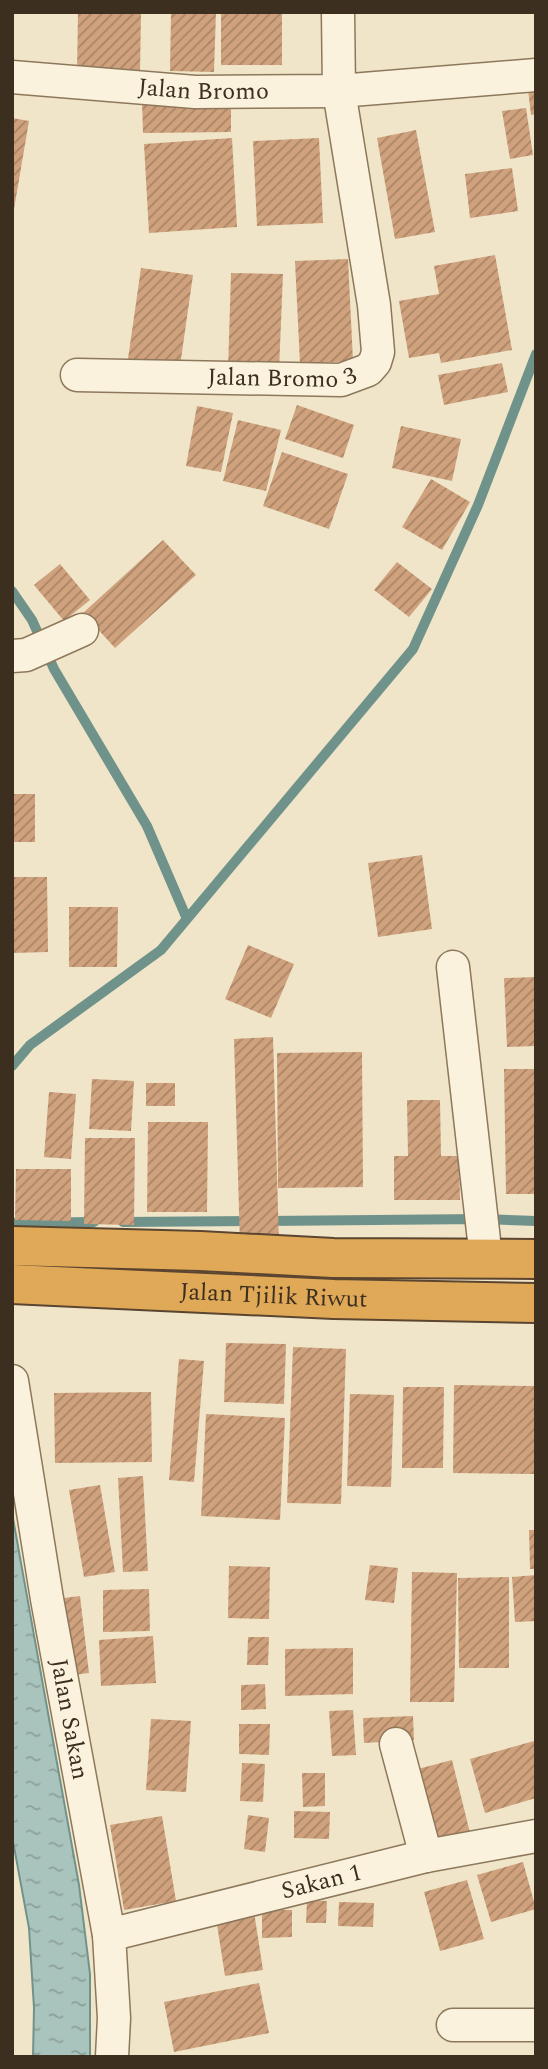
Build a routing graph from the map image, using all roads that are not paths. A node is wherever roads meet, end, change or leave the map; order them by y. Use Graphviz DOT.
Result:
graph roads {
  1 [pos="338,12"];
  2 [pos="536,75"];
  3 [pos="12,77"];
  4 [pos="339,91"];
  5 [pos="77,375"];
  6 [pos="69,636"];
  7 [pos="19,656"];
  8 [pos="453,967"];
  9 [pos="12,1247"];
  10 [pos="333,1258"];
  11 [pos="486,1258"];
  12 [pos="536,1259"];
  13 [pos="12,1284"];
  14 [pos="334,1299"];
  15 [pos="536,1303"];
  16 [pos="12,1381"];
  17 [pos="396,1744"];
  18 [pos="536,1836"];
  19 [pos="426,1856"];
  20 [pos="109,1935"];
  21 [pos="453,2025"];
  22 [pos="536,2025"];
  23 [pos="112,2057"];
  1 -- 4 [label="street, Jalan Bromo 3"];
  2 -- 4 [label="street, Jalan Bromo"];
  3 -- 4 [label="street, Jalan Bromo"];
  4 -- 5 [label="street, Jalan Bromo 3"];
  6 -- 7 [label="street"];
  8 -- 11 [label="street"];
  9 -- 10 [label="highway, Jalan Tjilik Riwut"];
  10 -- 11 [label="highway, Jalan Tjilik Riwut"];
  10 -- 14 [label="highway"];
  11 -- 12 [label="highway, Jalan Tjilik Riwut"];
  13 -- 14 [label="highway, Jalan Tjilik Riwut"];
  14 -- 15 [label="highway, Jalan Tjilik Riwut"];
  16 -- 20 [label="street, Jalan Sakan"];
  17 -- 19 [label="street"];
  18 -- 19 [label="street, Sakan 1"];
  19 -- 20 [label="street, Sakan 1"];
  20 -- 23 [label="street, Jalan Sakan"];
  21 -- 22 [label="street"];
}
